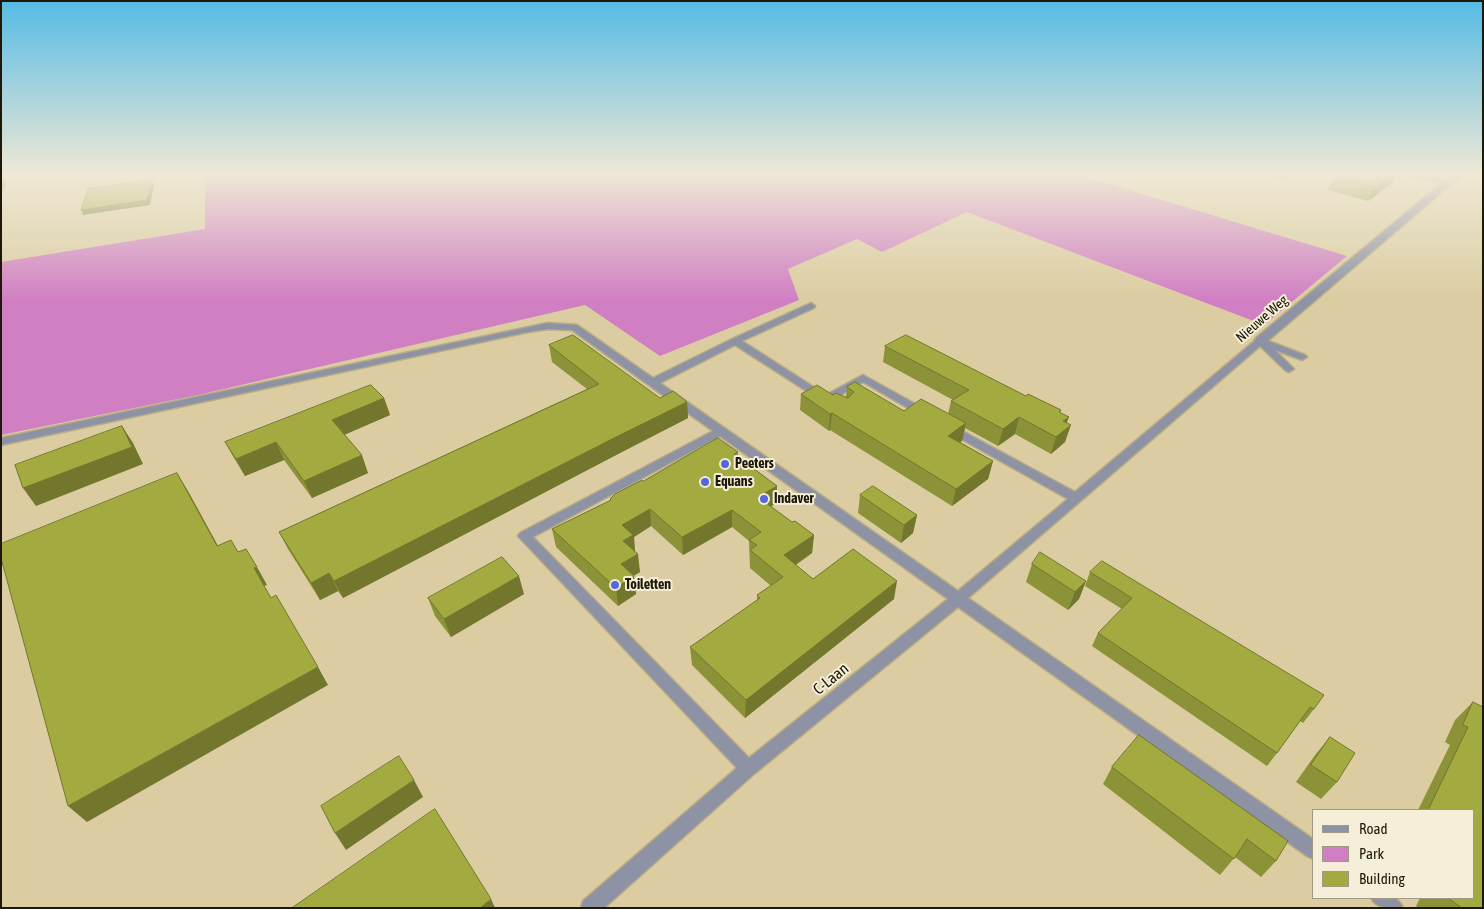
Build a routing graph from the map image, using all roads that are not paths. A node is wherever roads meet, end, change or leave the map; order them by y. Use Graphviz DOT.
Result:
graph roads {
  1 [pos="1408,215"];
  2 [pos="811,306"];
  3 [pos="1260,340"];
  4 [pos="735,341"];
  5 [pos="1302,357"];
  6 [pos="1289,369"];
  7 [pos="651,383"];
  8 [pos="826,399"];
  9 [pos="838,407"];
  10 [pos="720,432"];
  11 [pos="1,442"];
  12 [pos="1097,480"];
  13 [pos="1076,498"];
  14 [pos="957,600"];
  15 [pos="748,769"];
  16 [pos="1312,849"];
  17 [pos="1381,899"];
  18 [pos="590,908"];
  19 [pos="1394,908"];
  1 -- 3 [label="street, Nieuwe Weg"];
  2 -- 4 [label="lane"];
  3 -- 5 [label="lane"];
  3 -- 6 [label="lane"];
  3 -- 12 [label="lane, Nieuwe Weg"];
  4 -- 7 [label="lane"];
  4 -- 8 [label="lane"];
  7 -- 10 [label="lane"];
  7 -- 11 [label="lane"];
  8 -- 9 [label="lane"];
  8 -- 13 [label="lane"];
  10 -- 14 [label="lane"];
  10 -- 15 [label="lane"];
  12 -- 13 [label="lane, C-Laan"];
  13 -- 14 [label="lane, C-Laan"];
  14 -- 15 [label="lane, C-Laan"];
  14 -- 16 [label="lane"];
  15 -- 18 [label="lane, C-Laan"];
  17 -- 19 [label="lane"];
}
